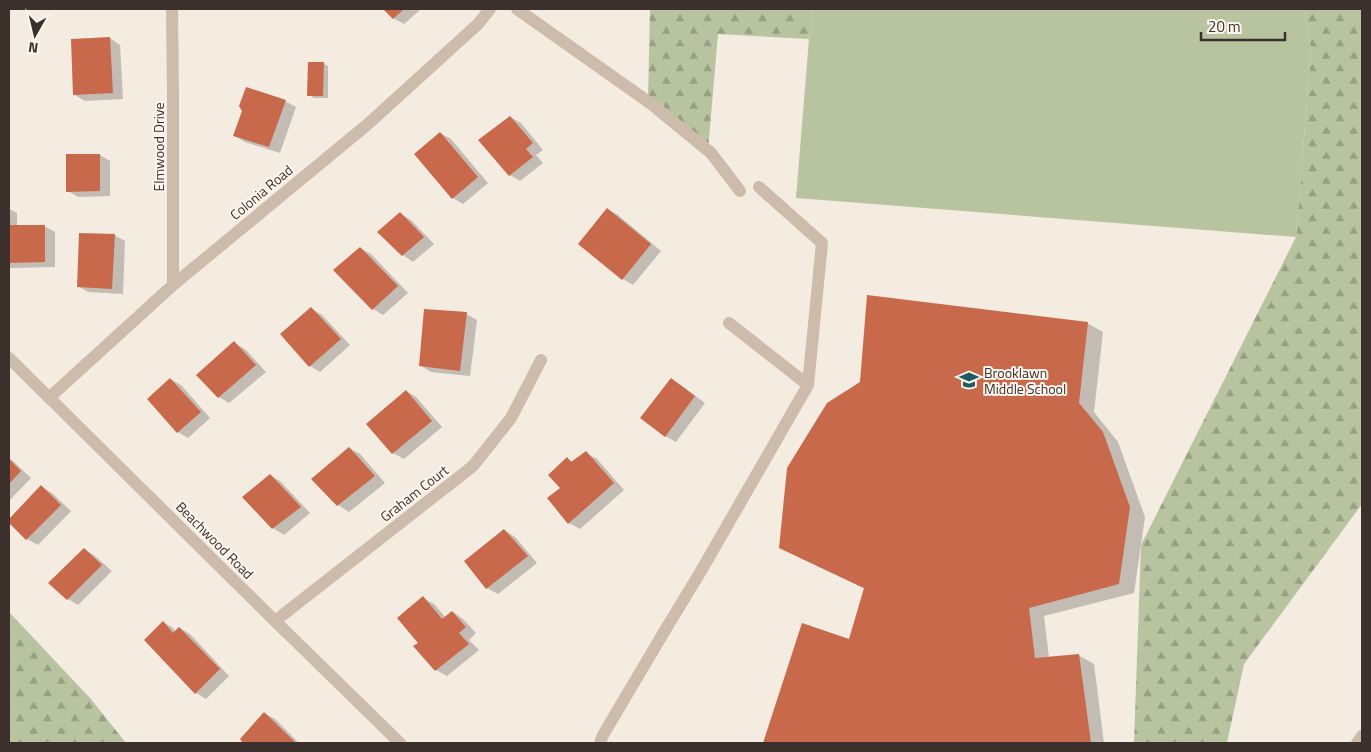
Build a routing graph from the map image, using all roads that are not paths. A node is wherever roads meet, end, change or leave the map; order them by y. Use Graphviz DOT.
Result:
graph roads {
  1 [pos="172,9"];
  2 [pos="490,9"];
  3 [pos="517,9"];
  4 [pos="760,187"];
  5 [pos="740,192"];
  6 [pos="173,285"];
  7 [pos="729,323"];
  8 [pos="9,358"];
  9 [pos="540,360"];
  10 [pos="808,385"];
  11 [pos="50,398"];
  12 [pos="275,622"];
  13 [pos="1362,736"];
  14 [pos="400,743"];
  15 [pos="600,743"];
  16 [pos="1357,743"];
  1 -- 6 [label="street, Elmwood Drive"];
  2 -- 6 [label="street, Colonia Road"];
  3 -- 5 [label="street"];
  4 -- 10 [label="street"];
  6 -- 11 [label="street, Colonia Road"];
  7 -- 10 [label="street"];
  8 -- 11 [label="street, Beachwood Road"];
  9 -- 12 [label="street, Graham Court"];
  10 -- 15 [label="street"];
  11 -- 12 [label="street, Beachwood Road"];
  12 -- 14 [label="street, Beachwood Road"];
  13 -- 16 [label="street"];
}
